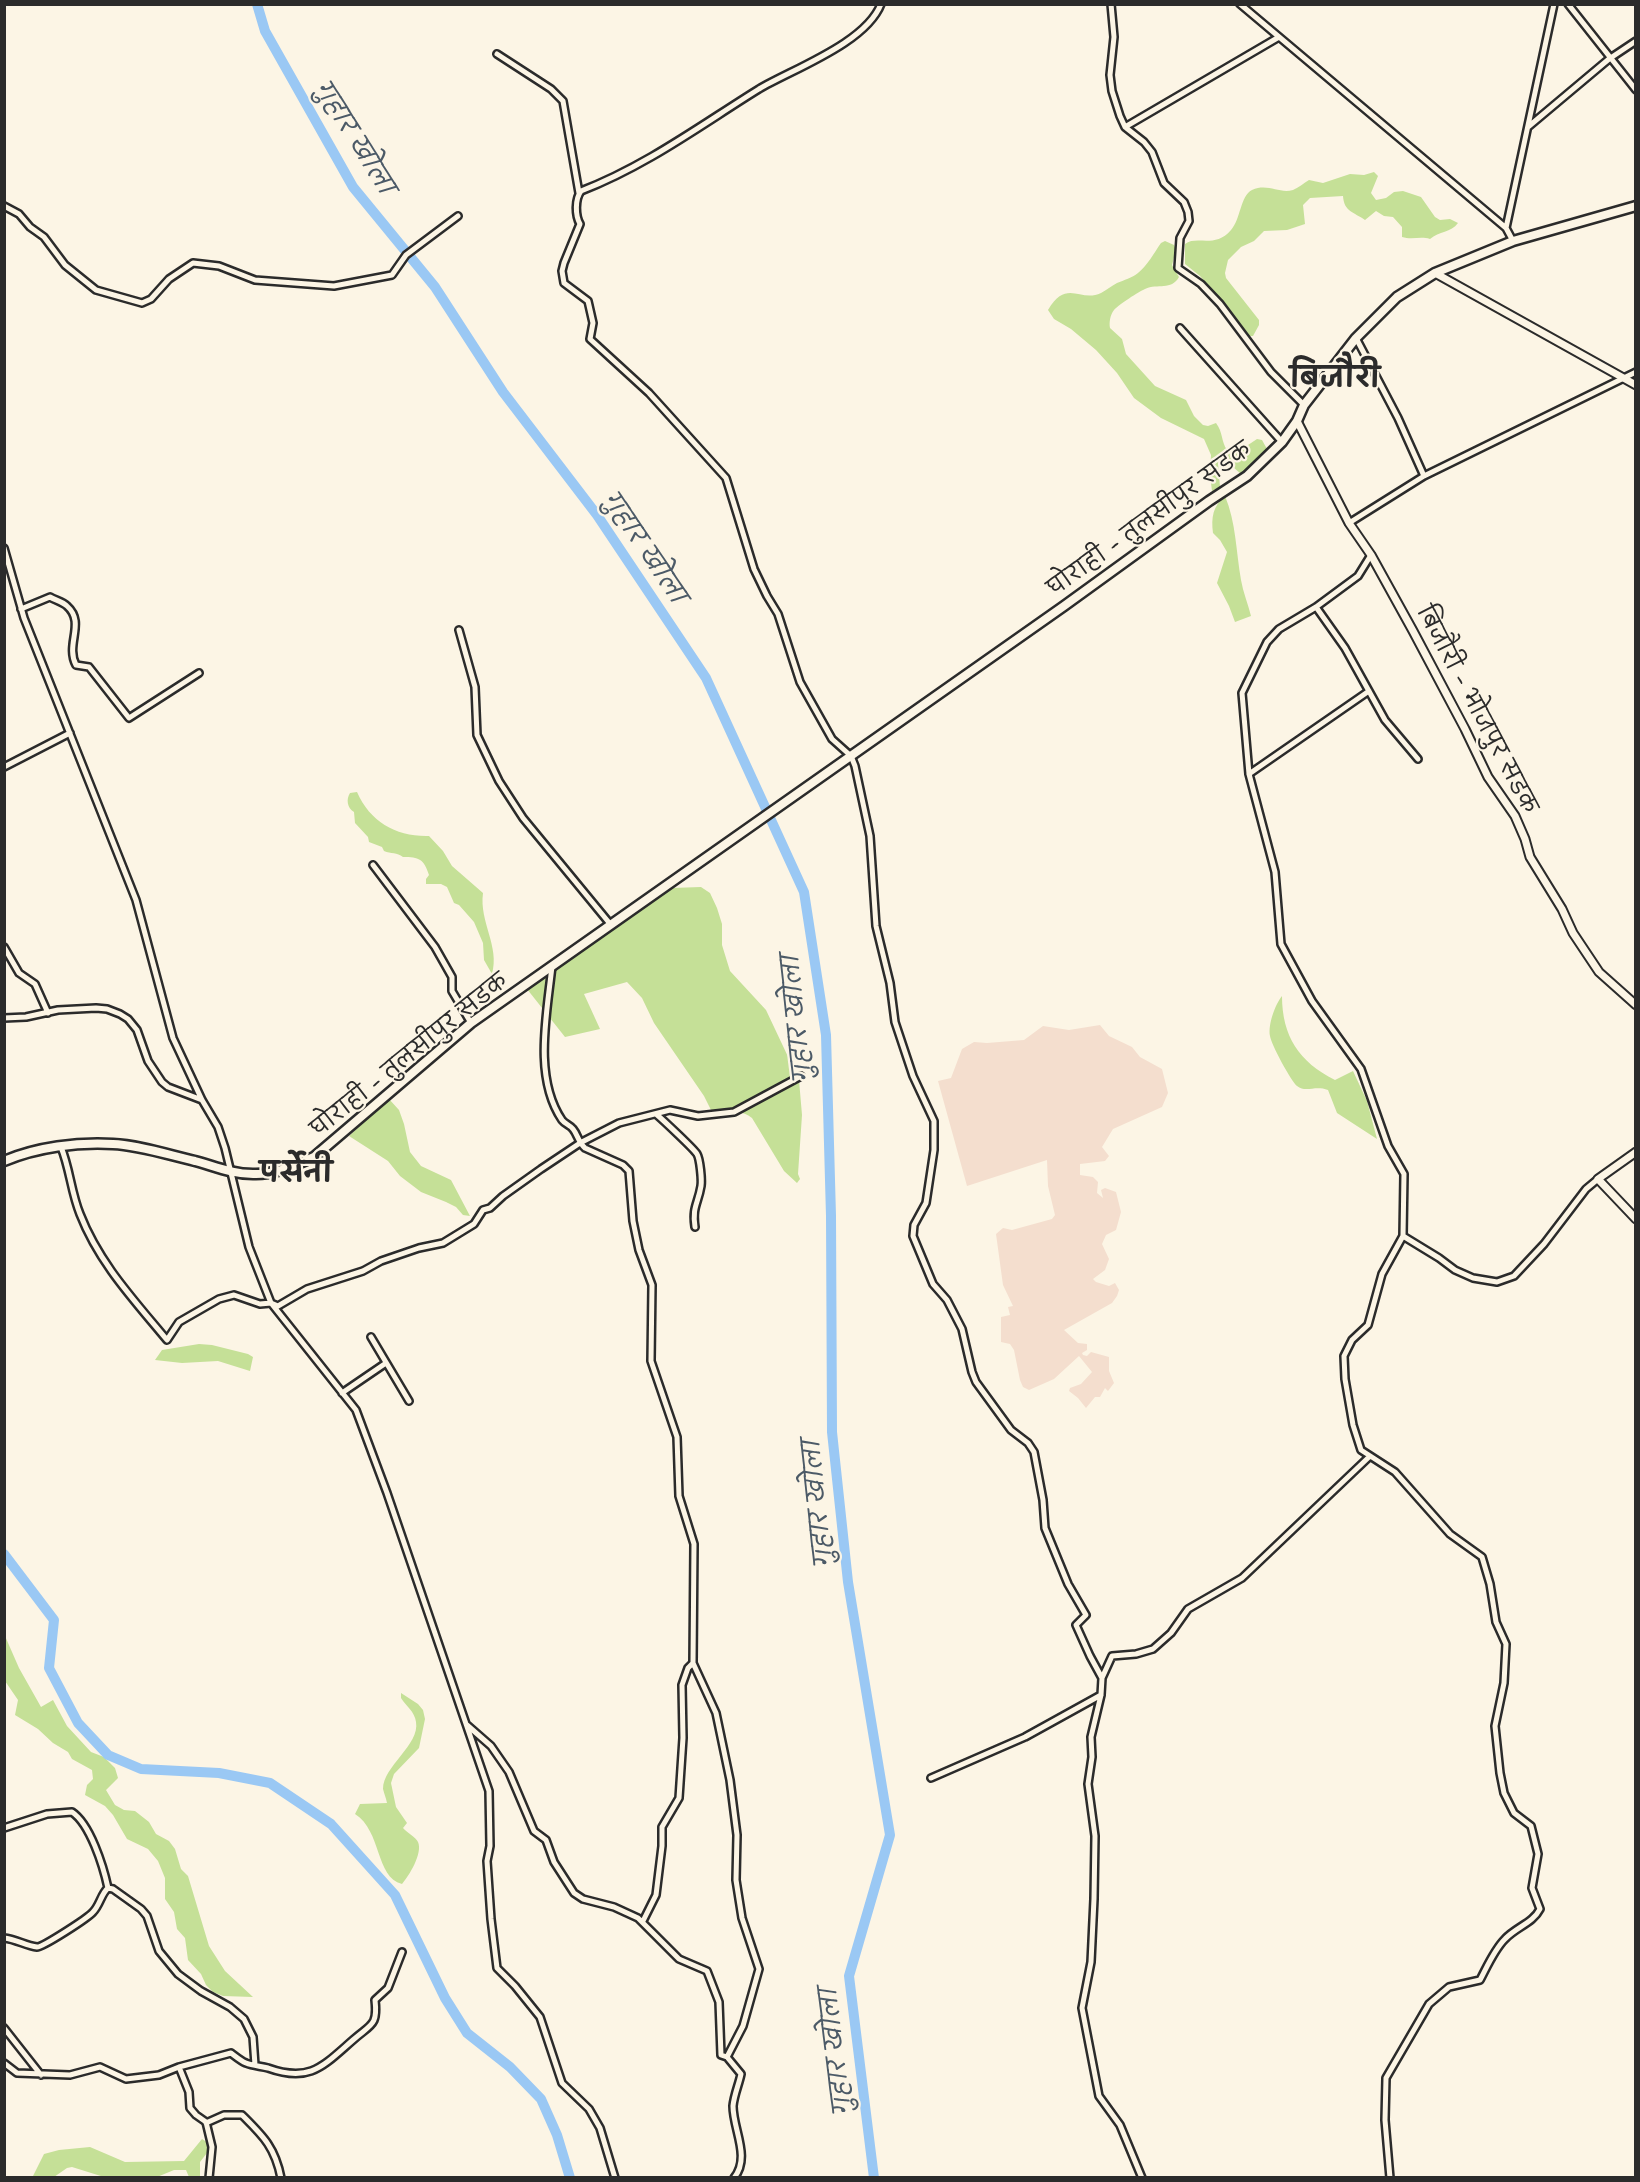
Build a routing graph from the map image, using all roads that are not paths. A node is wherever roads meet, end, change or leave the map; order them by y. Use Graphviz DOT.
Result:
graph roads {
  1 [pos="881,4"];
  2 [pos="1111,4"];
  3 [pos="1240,4"];
  4 [pos="1554,4"];
  5 [pos="1568,4"];
  6 [pos="1279,37"];
  7 [pos="1635,41"];
  8 [pos="497,54"];
  9 [pos="1610,59"];
  10 [pos="1635,90"];
  11 [pos="1125,127"];
  12 [pos="1528,127"];
  13 [pos="579,193"];
  14 [pos="4,206"];
  15 [pos="1635,206"];
  16 [pos="459,216"];
  17 [pos="1506,228"];
  18 [pos="1513,241"];
  19 [pos="1435,273"];
  20 [pos="1180,328"];
  21 [pos="1356,338"];
  22 [pos="1635,372"];
  23 [pos="1623,378"];
  24 [pos="1635,385"];
  25 [pos="1304,405"];
  26 [pos="1297,422"];
  27 [pos="1282,442"];
  28 [pos="1424,476"];
  29 [pos="1349,523"];
  30 [pos="4,549"];
  31 [pos="1371,555"];
  32 [pos="1316,607"];
  33 [pos="21,609"];
  34 [pos="459,630"];
  35 [pos="199,673"];
  36 [pos="1369,691"];
  37 [pos="69,733"];
  38 [pos="851,756"];
  39 [pos="1418,759"];
  40 [pos="4,767"];
  41 [pos="1249,774"];
  42 [pos="373,865"];
  43 [pos="610,925"];
  44 [pos="4,947"];
  45 [pos="552,966"];
  46 [pos="1635,1005"];
  47 [pos="48,1014"];
  48 [pos="4,1018"];
  49 [pos="471,1023"];
  50 [pos="801,1076"];
  51 [pos="202,1100"];
  52 [pos="656,1114"];
  53 [pos="580,1143"];
  54 [pos="61,1147"];
  55 [pos="1635,1152"];
  56 [pos="4,1161"];
  57 [pos="231,1172"];
  58 [pos="1598,1179"];
  59 [pos="1635,1219"];
  60 [pos="695,1227"];
  61 [pos="1403,1236"];
  62 [pos="271,1303"];
  63 [pos="371,1337"];
  64 [pos="386,1362"];
  65 [pos="342,1393"];
  66 [pos="409,1401"];
  67 [pos="1369,1457"];
  68 [pos="693,1664"];
  69 [pos="1102,1678"];
  70 [pos="1101,1695"];
  71 [pos="466,1724"];
  72 [pos="931,1778"];
  73 [pos="4,1828"];
  74 [pos="108,1887"];
  75 [pos="643,1921"];
  76 [pos="4,1938"];
  77 [pos="402,1952"];
  78 [pos="4,2028"];
  79 [pos="727,2057"];
  80 [pos="4,2062"];
  81 [pos="255,2065"];
  82 [pos="179,2067"];
  83 [pos="41,2075"];
  84 [pos="206,2123"];
  85 [pos="209,2178"];
  86 [pos="281,2178"];
  87 [pos="615,2178"];
  88 [pos="734,2178"];
  89 [pos="1142,2178"];
  90 [pos="1390,2178"];
  1 -- 13 [label="street"];
  2 -- 11 [label="street"];
  3 -- 6 [label="street"];
  4 -- 12 [label="street"];
  5 -- 9 [label="street"];
  6 -- 11 [label="street"];
  6 -- 17 [label="street"];
  7 -- 9 [label="street"];
  8 -- 13 [label="street"];
  9 -- 10 [label="street"];
  9 -- 12 [label="street"];
  11 -- 25 [label="street"];
  12 -- 17 [label="street"];
  13 -- 38 [label="street"];
  14 -- 16 [label="street"];
  15 -- 18 [label="main road, घोराही - तुलसीपुर सडक"];
  17 -- 18 [label="street"];
  18 -- 19 [label="main road, घोराही - तुलसीपुर सडक"];
  19 -- 21 [label="main road, घोराही - तुलसीपुर सडक"];
  19 -- 23 [label="street"];
  20 -- 27 [label="street"];
  21 -- 25 [label="main road, घोराही - तुलसीपुर सडक"];
  21 -- 28 [label="street"];
  22 -- 23 [label="street"];
  23 -- 24 [label="street"];
  23 -- 28 [label="street"];
  25 -- 26 [label="main road, घोराही - तुलसीपुर सडक"];
  26 -- 27 [label="main road, घोराही - तुलसीपुर सडक"];
  26 -- 29 [label="street, बिजौरी - भोजपुर सडक"];
  27 -- 38 [label="main road, घोराही - तुलसीपुर सडक"];
  28 -- 29 [label="street"];
  29 -- 31 [label="street, बिजौरी - भोजपुर सडक"];
  30 -- 33 [label="street"];
  31 -- 32 [label="street"];
  31 -- 46 [label="street, बिजौरी - भोजपुर सडक"];
  32 -- 36 [label="street"];
  32 -- 41 [label="street"];
  33 -- 35 [label="street"];
  33 -- 37 [label="street"];
  34 -- 43 [label="street"];
  36 -- 39 [label="street"];
  36 -- 41 [label="street"];
  37 -- 40 [label="street"];
  37 -- 51 [label="street"];
  38 -- 43 [label="main road, घोराही - तुलसीपुर सडक"];
  38 -- 69 [label="street"];
  41 -- 61 [label="street"];
  42 -- 49 [label="street"];
  43 -- 45 [label="main road, घोराही - तुलसीपुर सडक"];
  44 -- 47 [label="street"];
  45 -- 49 [label="main road, घोराही - तुलसीपुर सडक"];
  45 -- 53 [label="street"];
  47 -- 48 [label="street"];
  47 -- 51 [label="street"];
  49 -- 57 [label="main road, घोराही - तुलसीपुर सडक"];
  50 -- 52 [label="street"];
  51 -- 57 [label="street"];
  52 -- 53 [label="street"];
  52 -- 60 [label="street"];
  53 -- 62 [label="street"];
  53 -- 68 [label="street"];
  54 -- 56 [label="main road, घोराही - तुलसीपुर सडक"];
  54 -- 57 [label="main road, घोराही - तुलसीपुर सडक"];
  54 -- 62 [label="street"];
  55 -- 58 [label="street"];
  57 -- 62 [label="street"];
  58 -- 59 [label="street"];
  58 -- 61 [label="street"];
  61 -- 67 [label="street"];
  62 -- 65 [label="street"];
  63 -- 64 [label="street"];
  64 -- 65 [label="street"];
  64 -- 66 [label="street"];
  65 -- 71 [label="street"];
  67 -- 69 [label="street"];
  67 -- 90 [label="street"];
  68 -- 75 [label="street"];
  68 -- 79 [label="street"];
  69 -- 70 [label="street"];
  70 -- 72 [label="street"];
  70 -- 89 [label="street"];
  71 -- 75 [label="street"];
  71 -- 87 [label="street"];
  73 -- 74 [label="street"];
  74 -- 76 [label="street"];
  74 -- 81 [label="street"];
  75 -- 79 [label="street"];
  77 -- 81 [label="street"];
  78 -- 83 [label="street"];
  79 -- 88 [label="street"];
  80 -- 83 [label="street"];
  81 -- 82 [label="street"];
  82 -- 83 [label="street"];
  82 -- 84 [label="street"];
  84 -- 85 [label="street"];
  84 -- 86 [label="street"];
}
